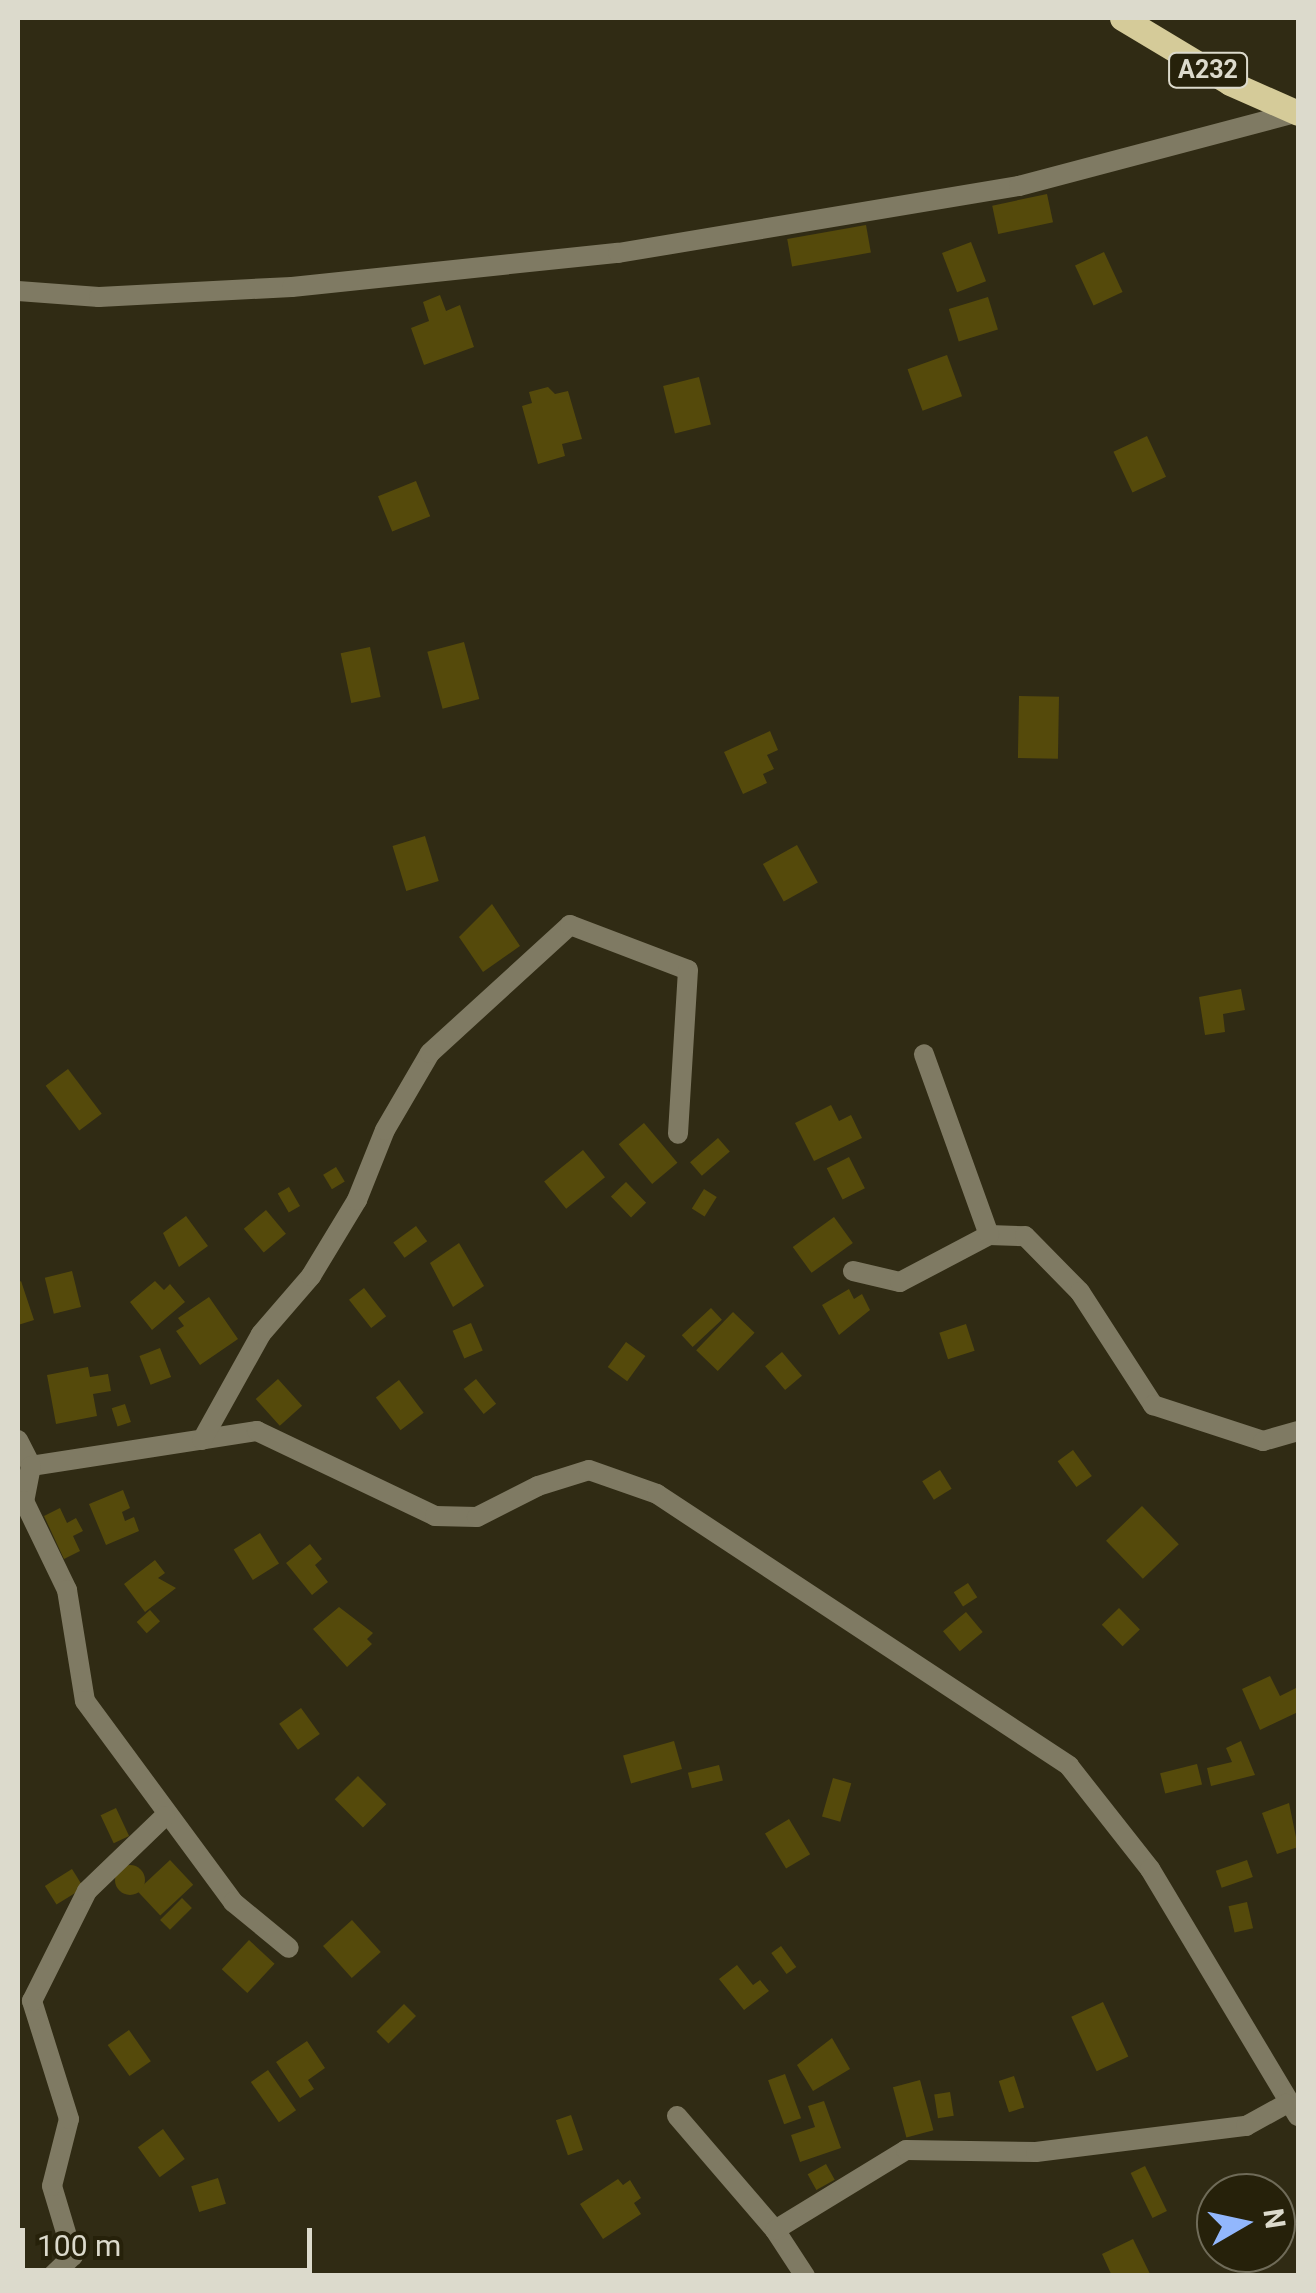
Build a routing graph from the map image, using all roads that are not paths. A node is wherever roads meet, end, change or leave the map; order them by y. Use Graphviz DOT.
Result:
graph roads {
  1 [pos="1122,18"];
  2 [pos="1298,113"];
  3 [pos="18,291"];
  4 [pos="924,1054"];
  5 [pos="678,1134"];
  6 [pos="988,1234"];
  7 [pos="853,1271"];
  8 [pos="1298,1430"];
  9 [pos="18,1440"];
  10 [pos="202,1440"];
  11 [pos="32,1466"];
  12 [pos="20,1503"];
  13 [pos="165,1816"];
  14 [pos="289,1948"];
  15 [pos="1292,2110"];
  16 [pos="677,2116"];
  17 [pos="775,2230"];
  18 [pos="52,2276"];
  19 [pos="805,2276"];
  1 -- 2 [label="main road, A232"];
  2 -- 3 [label="street"];
  4 -- 6 [label="street"];
  5 -- 10 [label="street"];
  6 -- 7 [label="street"];
  6 -- 8 [label="street"];
  9 -- 11 [label="street"];
  10 -- 11 [label="street"];
  10 -- 15 [label="street"];
  11 -- 12 [label="street"];
  12 -- 13 [label="street"];
  13 -- 14 [label="street"];
  13 -- 18 [label="street"];
  15 -- 17 [label="street"];
  16 -- 17 [label="street"];
  17 -- 19 [label="street"];
}
